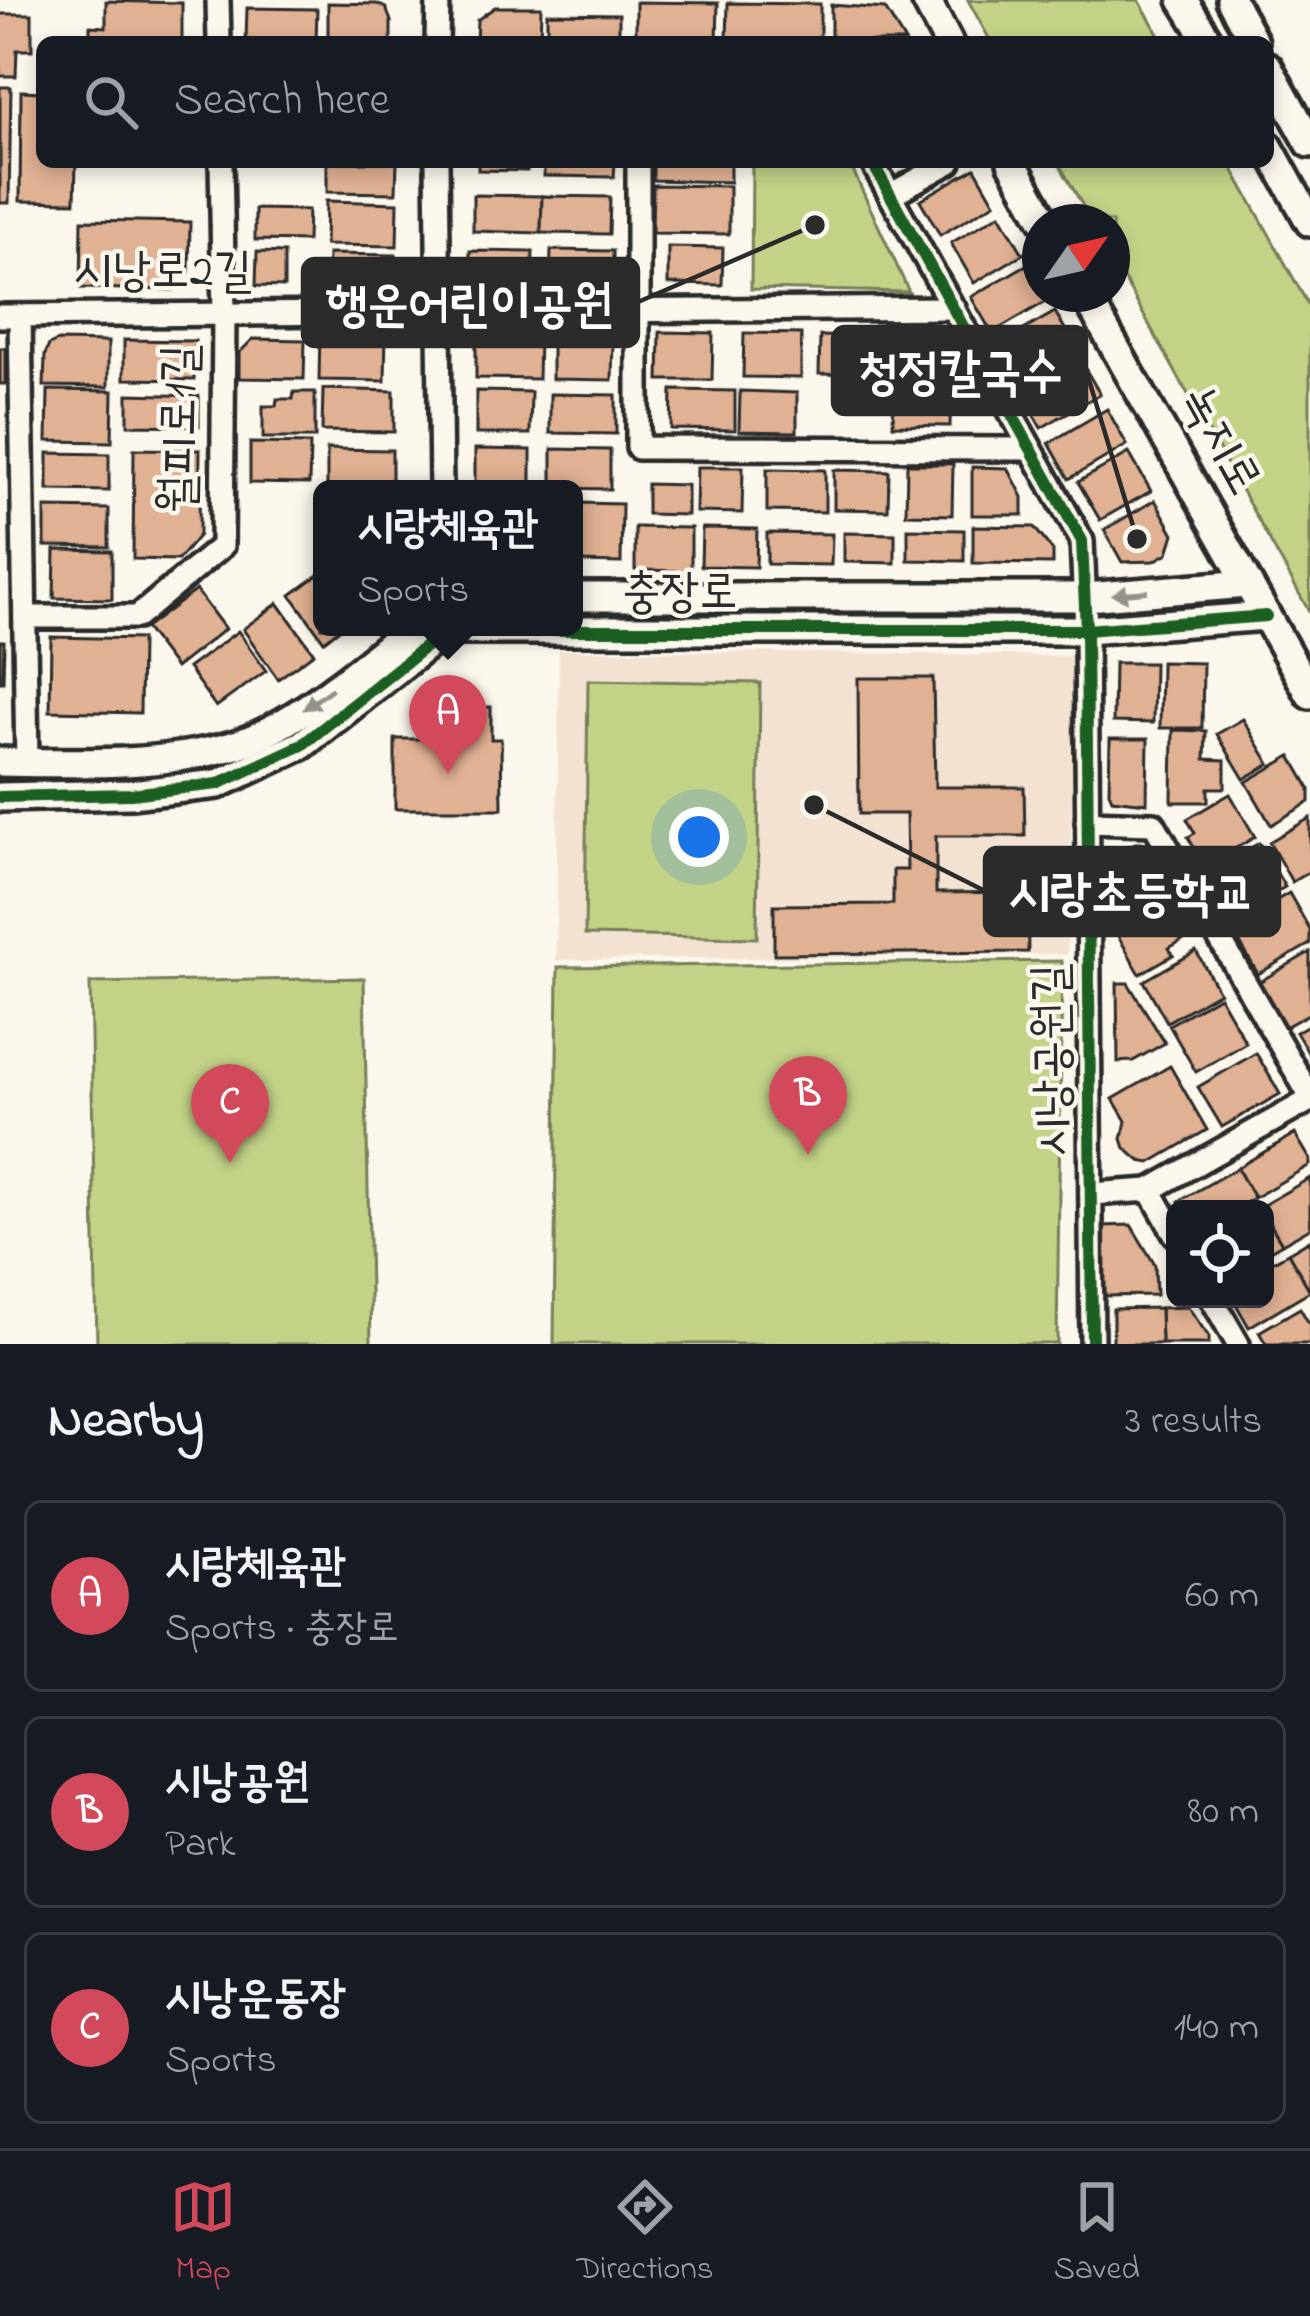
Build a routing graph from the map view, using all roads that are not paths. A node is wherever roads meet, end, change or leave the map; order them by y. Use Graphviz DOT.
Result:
graph roads {
  1 [pos="218,0"];
  2 [pos="437,0"];
  3 [pos="926,0"];
  4 [pos="1183,0"];
  5 [pos="1232,0"];
  6 [pos="219,36"];
  7 [pos="437,36"];
  8 [pos="945,36"];
  9 [pos="1205,36"];
  10 [pos="1252,36"];
  11 [pos="1274,78"];
  12 [pos="1310,143"];
  13 [pos="1274,157"];
  14 [pos="221,168"];
  15 [pos="437,168"];
  16 [pos="638,168"];
  17 [pos="875,168"];
  18 [pos="939,168"];
  19 [pos="1015,168"];
  20 [pos="890,195"];
  21 [pos="1035,204"];
  22 [pos="1310,222"];
  23 [pos="954,308"];
  24 [pos="437,312"];
  25 [pos="638,312"];
  26 [pos="1095,312"];
  27 [pos="224,315"];
  28 [pos="10,316"];
  29 [pos="1030,449"];
  30 [pos="441,480"];
  31 [pos="1247,584"];
  32 [pos="583,597"];
  33 [pos="1086,597"];
  34 [pos="25,616"];
  35 [pos="1266,616"];
  36 [pos="583,628"];
  37 [pos="1086,630"];
  38 [pos="400,636"];
  39 [pos="436,636"];
  40 [pos="1310,694"];
  41 [pos="14,763"];
  42 [pos="0,796"];
  43 [pos="1087,822"];
  44 [pos="1310,1098"];
  45 [pos="1150,1190"];
  46 [pos="1091,1194"];
  47 [pos="1166,1218"];
  48 [pos="1217,1308"];
  49 [pos="1092,1344"];
  50 [pos="1238,1344"];
  1 -- 6 [label="street"];
  2 -- 7 [label="street"];
  3 -- 8 [label="street"];
  4 -- 9 [label="street"];
  5 -- 10 [label="street"];
  11 -- 12 [label="street"];
  13 -- 22 [label="street"];
  14 -- 27 [label="street, 월피로1길"];
  15 -- 24 [label="street"];
  16 -- 25 [label="street"];
  17 -- 20 [label="street, 시낭공원길"];
  18 -- 20 [label="street"];
  19 -- 21 [label="street"];
  20 -- 23 [label="street, 시낭공원길"];
  23 -- 25 [label="street, 시낭로2길"];
  23 -- 29 [label="street, 시낭공원길"];
  24 -- 25 [label="street, 시낭로2길"];
  24 -- 27 [label="street, 시낭로2길"];
  24 -- 30 [label="street"];
  25 -- 29 [label="street"];
  26 -- 31 [label="street, 녹지로"];
  27 -- 28 [label="street, 시낭로2길"];
  27 -- 34 [label="street, 월피로1길"];
  28 -- 34 [label="street, 시낭로2길"];
  29 -- 33 [label="street, 시낭공원길"];
  31 -- 33 [label="street, 충장로, one-way"];
  31 -- 35 [label="street, 녹지로"];
  32 -- 33 [label="street, 충장로"];
  33 -- 37 [label="street, 시낭공원길"];
  34 -- 41 [label="street, 시낭로2길"];
  35 -- 37 [label="street, 충장로"];
  35 -- 40 [label="street, 녹지로"];
  36 -- 37 [label="street, 충장로"];
  37 -- 43 [label="street, 시낭공원길"];
  38 -- 41 [label="street, one-way"];
  39 -- 42 [label="street, 충장로"];
  43 -- 44 [label="street"];
  43 -- 46 [label="street, 시낭공원길"];
  44 -- 45 [label="street"];
  45 -- 46 [label="street, 시낭공원길"];
  45 -- 47 [label="street"];
  46 -- 49 [label="street, 시낭공원길"];
  48 -- 50 [label="street"];
}
